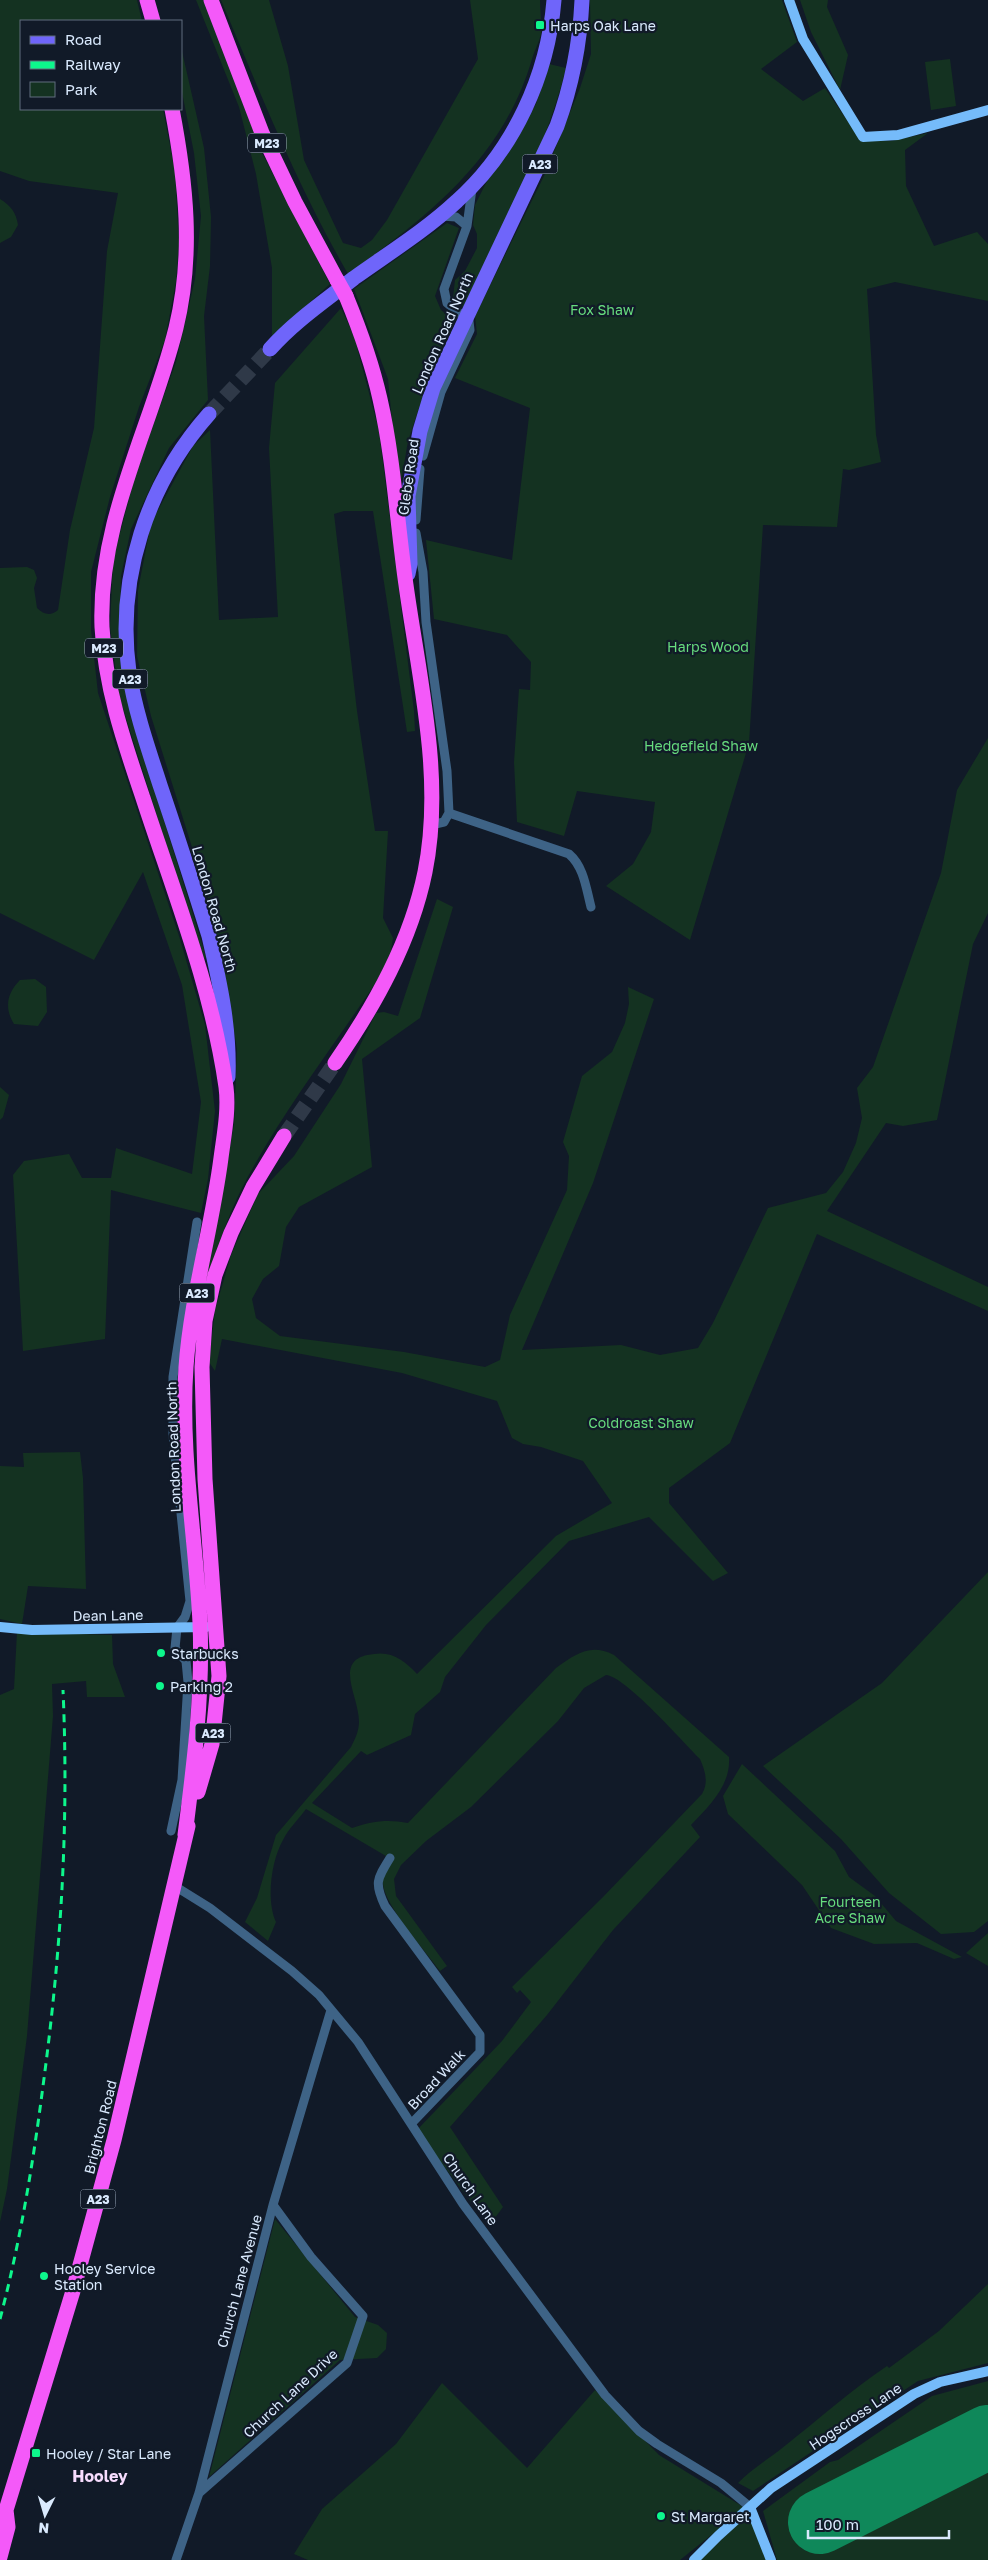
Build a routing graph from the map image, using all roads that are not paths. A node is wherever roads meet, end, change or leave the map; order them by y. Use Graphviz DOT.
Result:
graph roads {
  1 [pos="147,0"];
  2 [pos="211,0"];
  3 [pos="554,0"];
  4 [pos="582,0"];
  5 [pos="789,0"];
  6 [pos="152,20"];
  7 [pos="172,110"];
  8 [pos="988,110"];
  9 [pos="474,184"];
  10 [pos="439,216"];
  11 [pos="467,226"];
  12 [pos="465,317"];
  13 [pos="270,349"];
  14 [pos="209,414"];
  15 [pos="406,586"];
  16 [pos="449,813"];
  17 [pos="431,825"];
  18 [pos="590,907"];
  19 [pos="335,1063"];
  20 [pos="227,1094"];
  21 [pos="284,1136"];
  22 [pos="197,1222"];
  23 [pos="198,1587"];
  24 [pos="190,1601"];
  25 [pos="200,1626"];
  26 [pos="0,1627"];
  27 [pos="176,1628"];
  28 [pos="217,1628"];
  29 [pos="193,1711"];
  30 [pos="178,1833"];
  31 [pos="390,1858"];
  32 [pos="173,1885"];
  33 [pos="331,2010"];
  34 [pos="411,2124"];
  35 [pos="273,2205"];
  36 [pos="988,2370"];
  37 [pos="199,2494"];
  38 [pos="750,2508"];
  39 [pos="3,2516"];
  40 [pos="0,2557"];
  41 [pos="176,2560"];
  42 [pos="694,2560"];
  43 [pos="771,2560"];
  1 -- 6 [label="highway"];
  2 -- 15 [label="highway, M23, bridge"];
  3 -- 9 [label="main road"];
  4 -- 12 [label="main road, London Road North / A23"];
  5 -- 8 [label="street"];
  7 -- 20 [label="highway, M23"];
  9 -- 10 [label="main road"];
  9 -- 11 [label="street"];
  10 -- 11 [label="street"];
  10 -- 13 [label="main road"];
  11 -- 12 [label="street"];
  12 -- 15 [label="main road, London Road North / A23"];
  12 -- 16 [label="street, Glebe Road"];
  14 -- 20 [label="main road, London Road North / A23"];
  15 -- 17 [label="highway, London Road North / A23"];
  16 -- 17 [label="street"];
  16 -- 18 [label="street"];
  17 -- 19 [label="highway, London Road North / A23"];
  20 -- 23 [label="highway, London Road North / A23"];
  21 -- 28 [label="highway, A23"];
  22 -- 24 [label="street, London Road North"];
  23 -- 24 [label="street"];
  23 -- 25 [label="highway, London Road North / A23"];
  24 -- 27 [label="street"];
  25 -- 27 [label="street, Dean Lane"];
  25 -- 28 [label="street, Dean Lane"];
  25 -- 29 [label="highway, Brighton Road / A23"];
  26 -- 27 [label="street, Dean Lane"];
  27 -- 29 [label="street, Brighton Road"];
  28 -- 30 [label="highway, Brighton Road / A23"];
  29 -- 30 [label="highway, Brighton Road / A23"];
  30 -- 32 [label="highway, Brighton Road / A23"];
  31 -- 34 [label="street, Broad Walk"];
  32 -- 33 [label="street, Church Lane"];
  32 -- 39 [label="highway, Brighton Road / A23"];
  33 -- 34 [label="street, Church Lane"];
  33 -- 35 [label="street, Church Lane Avenue"];
  34 -- 38 [label="street, Church Lane"];
  35 -- 37 [label="street, Church Lane Avenue"];
  35 -- 37 [label="street, Church Lane Drive"];
  36 -- 38 [label="street, Hogscross Lane"];
  37 -- 41 [label="street, Church Lane Avenue"];
  38 -- 42 [label="street, Hogscross Lane"];
  38 -- 43 [label="street"];
  39 -- 40 [label="highway, Brighton Road / A23"];
}
